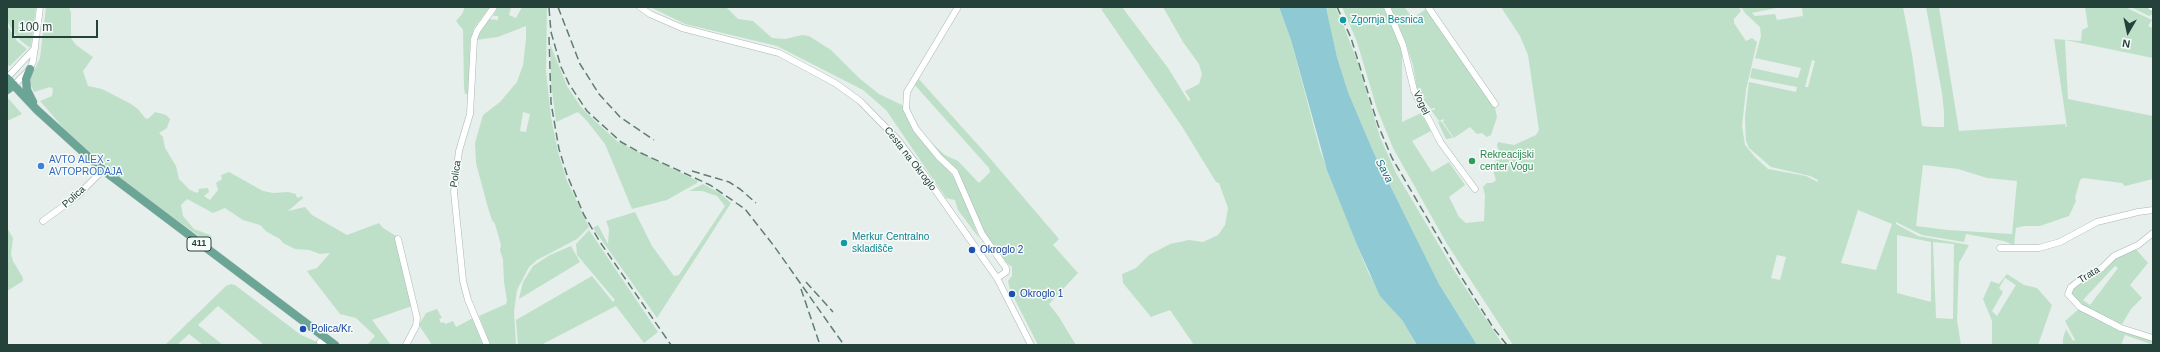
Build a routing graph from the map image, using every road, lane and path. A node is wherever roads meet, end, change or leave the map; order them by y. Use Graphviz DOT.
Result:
graph roads {
  1 [pos="40,7"];
  2 [pos="494,7"];
  3 [pos="640,7"];
  4 [pos="958,7"];
  5 [pos="1387,7"];
  6 [pos="1428,7"];
  7 [pos="36,47"];
  8 [pos="30,69"];
  9 [pos="7,78"];
  10 [pos="10,88"];
  11 [pos="1495,104"];
  12 [pos="37,110"];
  13 [pos="102,170"];
  14 [pos="1475,189"];
  15 [pos="2153,210"];
  16 [pos="43,221"];
  17 [pos="2153,232"];
  18 [pos="398,239"];
  19 [pos="2000,248"];
  20 [pos="997,278"];
  21 [pos="2153,338"];
  22 [pos="328,344"];
  23 [pos="406,345"];
  24 [pos="487,345"];
  25 [pos="1031,345"];
  1 -- 7 [label="street"];
  2 -- 24 [label="street, Polica"];
  3 -- 20 [label="street, Cesta na Okroglo"];
  4 -- 20 [label="street"];
  5 -- 14 [label="street, Vogel"];
  6 -- 11 [label="street"];
  7 -- 8 [label="street"];
  7 -- 9 [label="street"];
  8 -- 10 [label="street"];
  8 -- 12 [label="main road"];
  9 -- 10 [label="main road"];
  10 -- 12 [label="main road, 411"];
  12 -- 13 [label="main road, 411"];
  13 -- 16 [label="street, Polica"];
  13 -- 22 [label="main road, 411"];
  15 -- 19 [label="street"];
  17 -- 21 [label="street, Trata"];
  18 -- 23 [label="street"];
  20 -- 25 [label="street, Cesta na Okroglo"];
}
